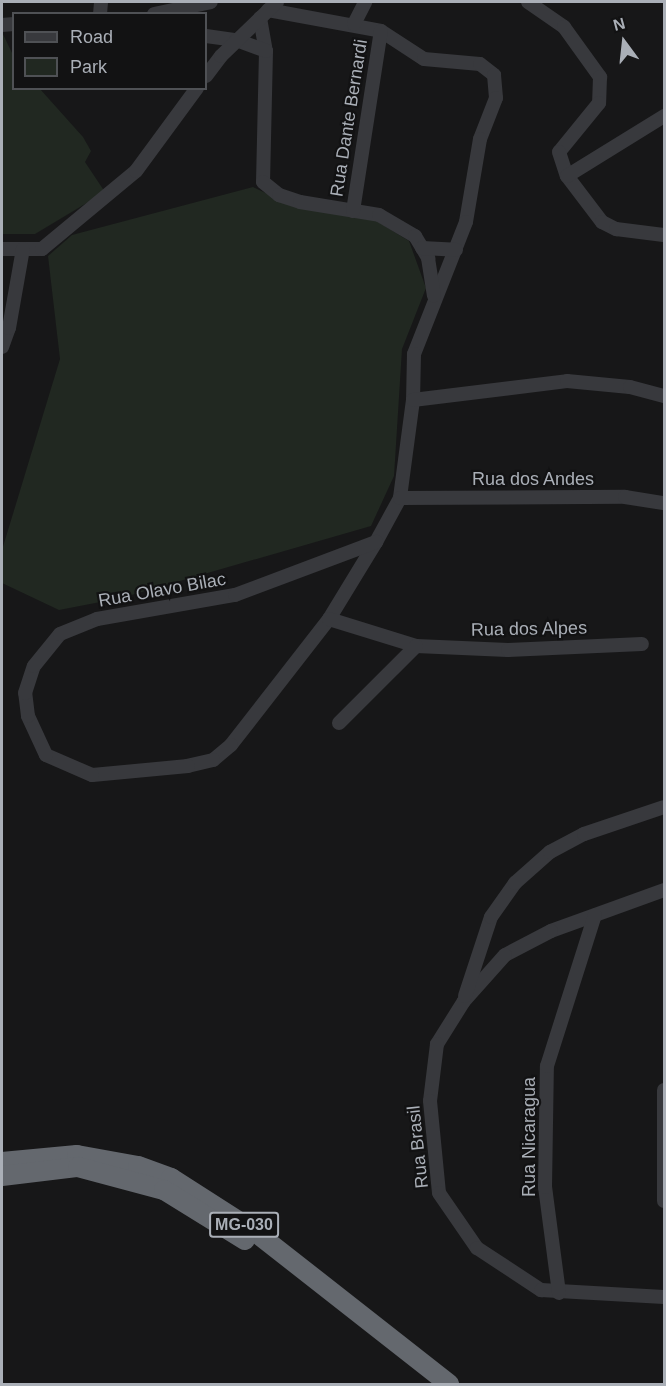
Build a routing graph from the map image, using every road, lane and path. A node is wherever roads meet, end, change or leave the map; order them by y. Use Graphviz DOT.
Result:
graph roads {
  1 [pos="211,2"];
  2 [pos="364,2"];
  3 [pos="528,2"];
  4 [pos="180,4"];
  5 [pos="295,8"];
  6 [pos="268,10"];
  7 [pos="159,12"];
  8 [pos="354,24"];
  9 [pos="381,31"];
  10 [pos="207,36"];
  11 [pos="236,40"];
  12 [pos="267,51"];
  13 [pos="207,75"];
  14 [pos="196,90"];
  15 [pos="664,116"];
  16 [pos="567,176"];
  17 [pos="353,211"];
  18 [pos="664,235"];
  19 [pos="422,248"];
  20 [pos="2,249"];
  21 [pos="23,249"];
  22 [pos="456,250"];
  23 [pos="434,301"];
  24 [pos="2,347"];
  25 [pos="664,396"];
  26 [pos="413,400"];
  27 [pos="400,498"];
  28 [pos="664,502"];
  29 [pos="376,542"];
  30 [pos="329,619"];
  31 [pos="642,644"];
  32 [pos="416,646"];
  33 [pos="339,723"];
  34 [pos="664,807"];
  35 [pos="664,890"];
  36 [pos="595,915"];
  37 [pos="464,1001"];
  38 [pos="664,1090"];
  39 [pos="2,1162"];
  40 [pos="2,1176"];
  41 [pos="664,1201"];
  42 [pos="559,1293"];
  43 [pos="664,1297"];
  44 [pos="431,1384"];
  45 [pos="448,1384"];
  1 -- 4 [label="street"];
  2 -- 8 [label="street"];
  3 -- 16 [label="street"];
  4 -- 7 [label="street"];
  5 -- 6 [label="street"];
  5 -- 8 [label="street"];
  6 -- 11 [label="street"];
  6 -- 12 [label="street"];
  8 -- 9 [label="street"];
  9 -- 17 [label="street, Rua Dante Bernardi"];
  9 -- 22 [label="street"];
  10 -- 11 [label="street"];
  11 -- 12 [label="street"];
  11 -- 13 [label="street"];
  12 -- 17 [label="street"];
  14 -- 21 [label="street"];
  15 -- 16 [label="street"];
  16 -- 18 [label="street"];
  17 -- 19 [label="street"];
  19 -- 22 [label="street"];
  19 -- 23 [label="street"];
  20 -- 21 [label="street"];
  21 -- 24 [label="street"];
  22 -- 23 [label="street"];
  23 -- 26 [label="street"];
  25 -- 26 [label="street"];
  26 -- 27 [label="street"];
  27 -- 28 [label="street, Rua dos Andes"];
  27 -- 29 [label="street"];
  29 -- 30 [label="street, Rua Olavo Bilac"];
  29 -- 30 [label="street, Rua Olavo Bilac"];
  30 -- 32 [label="street, Rua dos Alpes"];
  31 -- 32 [label="street, Rua dos Alpes"];
  32 -- 33 [label="street"];
  34 -- 37 [label="street"];
  35 -- 36 [label="street, Rua Brasil"];
  36 -- 37 [label="street, Rua Brasil"];
  36 -- 42 [label="street, Rua Nicaragua"];
  37 -- 42 [label="street, Rua Brasil"];
  38 -- 41 [label="street"];
  39 -- 45 [label="highway, MG-030"];
  40 -- 44 [label="highway, MG-030"];
  42 -- 43 [label="street, Rua Brasil"];
}
